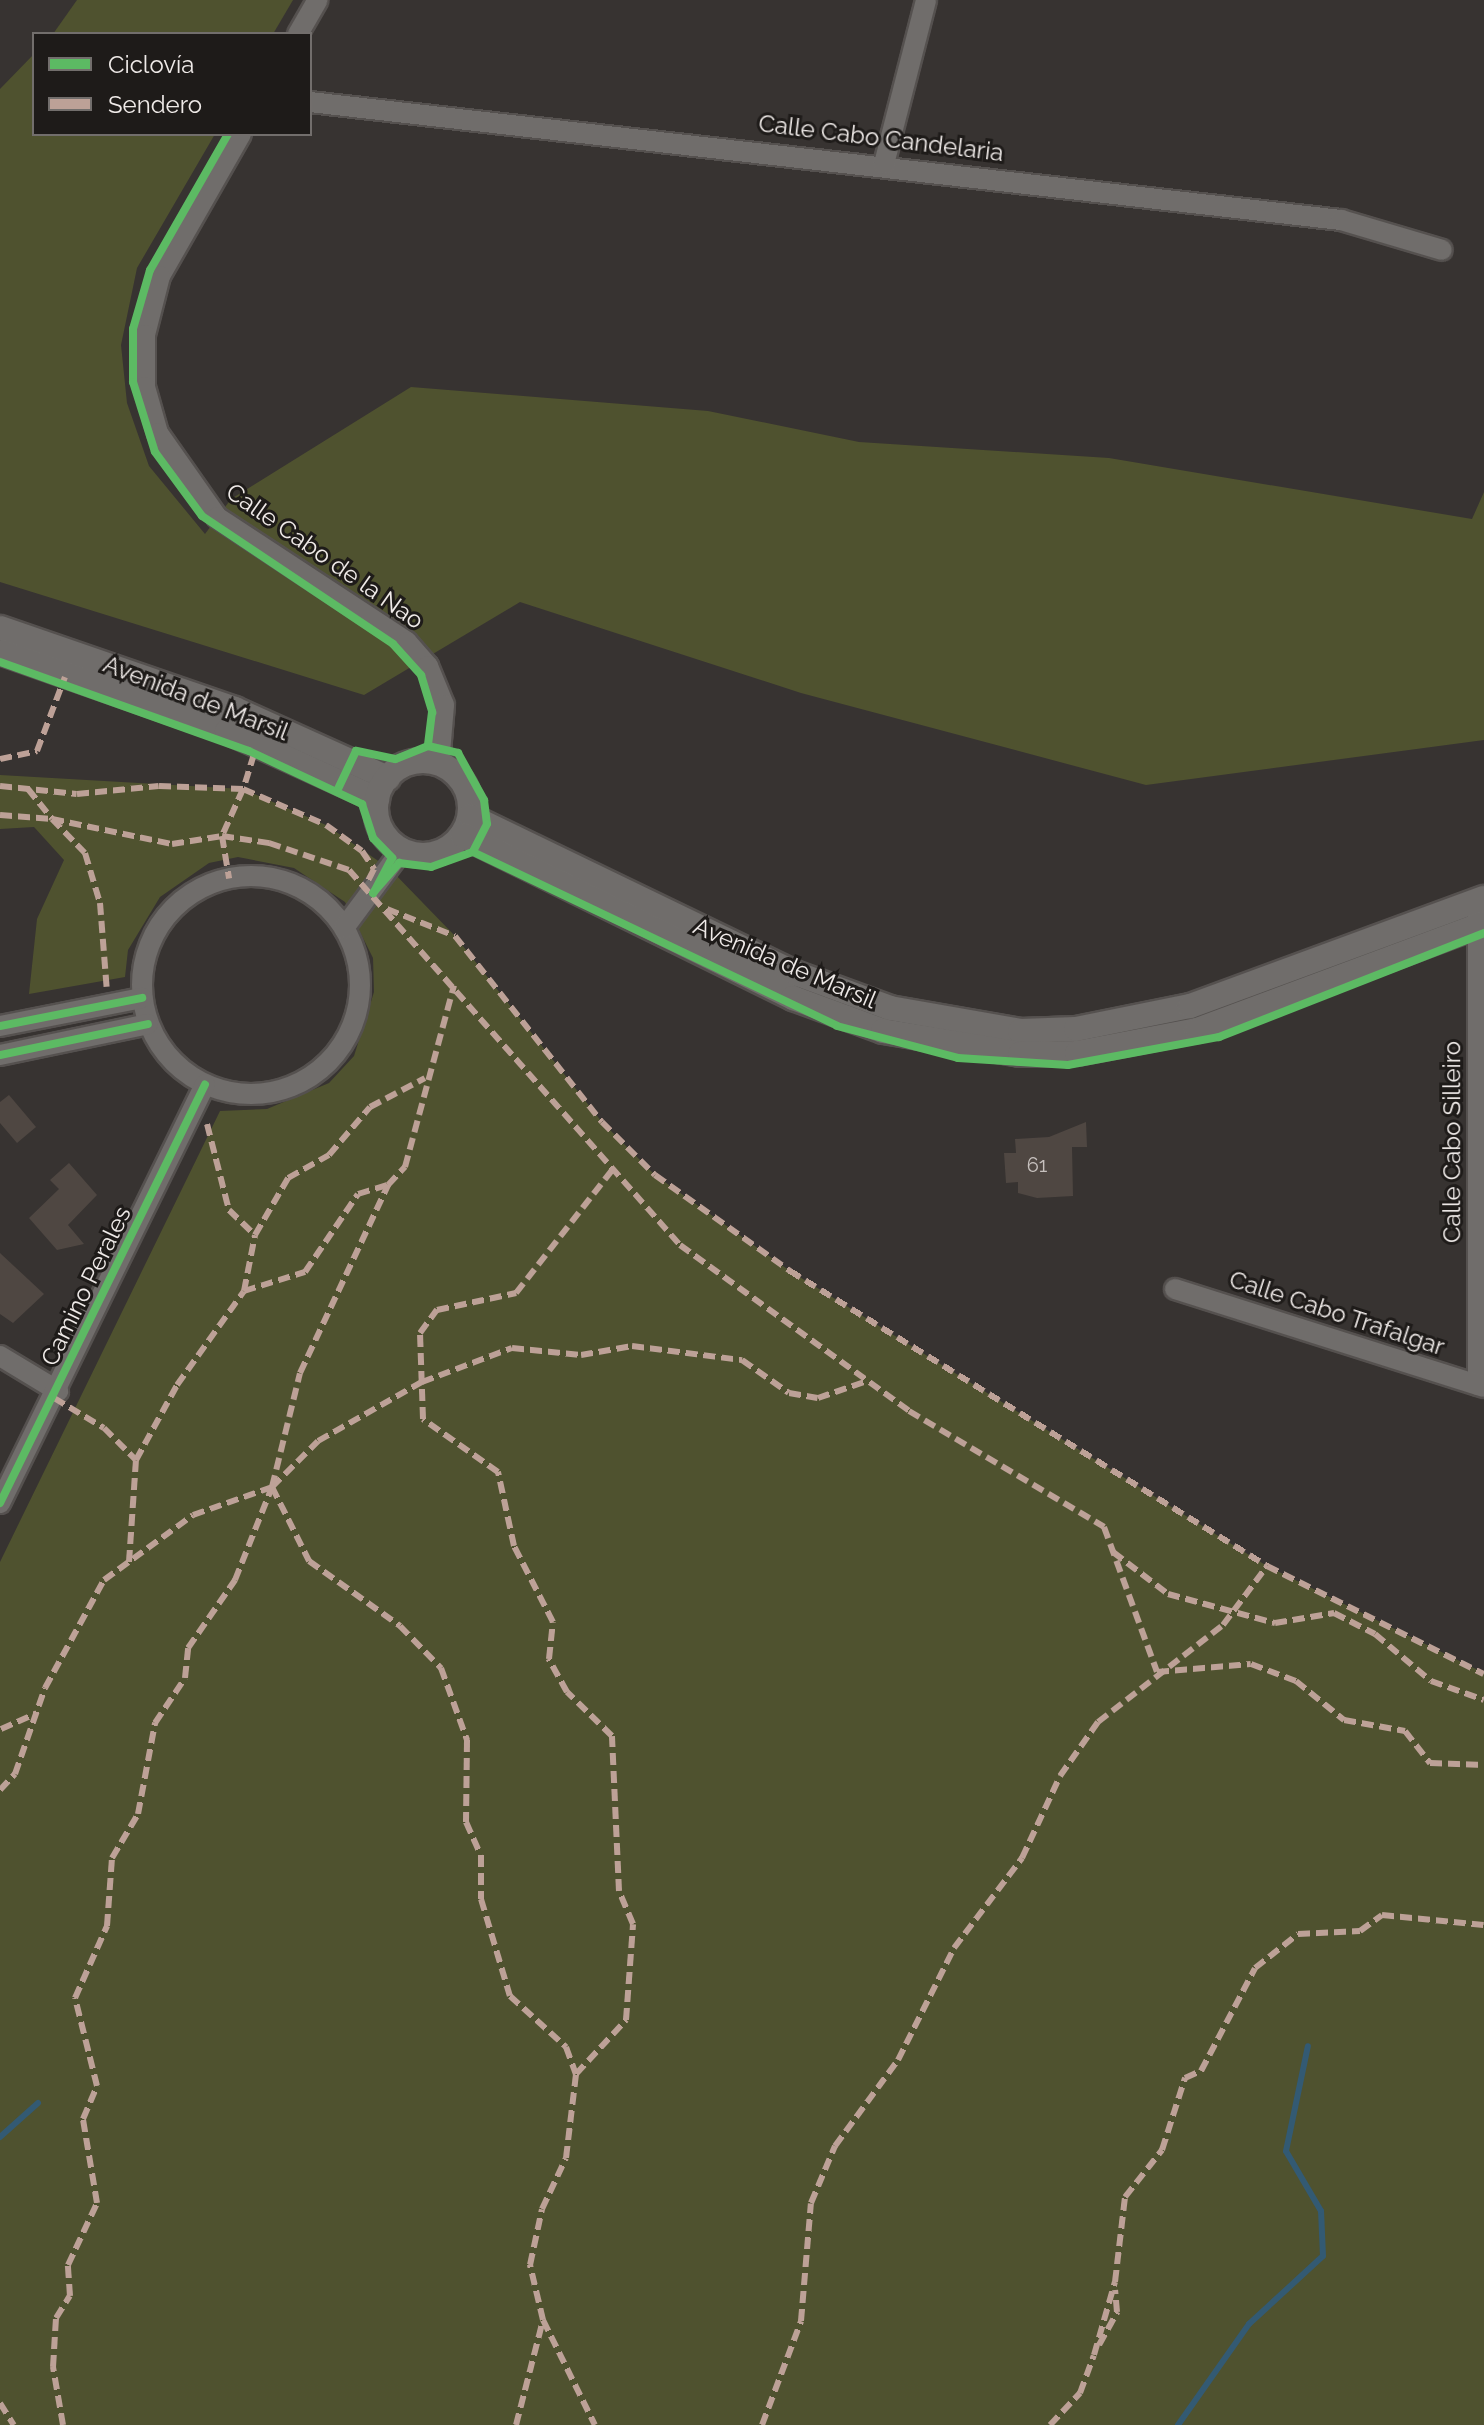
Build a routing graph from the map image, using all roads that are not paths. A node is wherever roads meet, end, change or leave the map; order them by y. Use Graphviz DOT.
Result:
graph roads {
  1 [pos="318,0"];
  2 [pos="926,0"];
  3 [pos="299,32"];
  4 [pos="312,102"];
  5 [pos="240,136"];
  6 [pos="884,164"];
  7 [pos="1442,250"];
  8 [pos="0,628"];
  9 [pos="0,652"];
  10 [pos="439,764"];
  11 [pos="382,788"];
  12 [pos="466,825"];
  13 [pos="402,850"];
  14 [pos="1481,911"];
  15 [pos="344,928"];
  16 [pos="142,998"];
  17 [pos="148,1024"];
  18 [pos="0,1026"];
  19 [pos="0,1055"];
  20 [pos="205,1085"];
  21 [pos="1175,1289"];
  22 [pos="0,1356"];
  23 [pos="1481,1386"];
  24 [pos="58,1391"];
  25 [pos="0,1503"];
  1 -- 3 [label="street"];
  2 -- 6 [label="street"];
  4 -- 6 [label="street, Calle Cabo Candelaria"];
  5 -- 10 [label="street, Calle Cabo de la Nao"];
  6 -- 7 [label="street, Calle Cabo Candelaria"];
  8 -- 11 [label="street, Avenida de Marsil"];
  9 -- 11 [label="street, Avenida de Marsil"];
  10 -- 11 [label="street"];
  10 -- 12 [label="street"];
  11 -- 13 [label="street"];
  12 -- 13 [label="street"];
  12 -- 14 [label="street, Avenida de Marsil"];
  13 -- 15 [label="street"];
  14 -- 23 [label="street, Calle Cabo Silleiro"];
  15 -- 16 [label="street"];
  15 -- 20 [label="street"];
  16 -- 17 [label="street"];
  16 -- 18 [label="street"];
  17 -- 19 [label="street"];
  17 -- 20 [label="street"];
  20 -- 24 [label="street, Camino Perales"];
  21 -- 23 [label="street, Calle Cabo Trafalgar"];
  22 -- 24 [label="street"];
  24 -- 25 [label="street, Camino Perales"];
}
